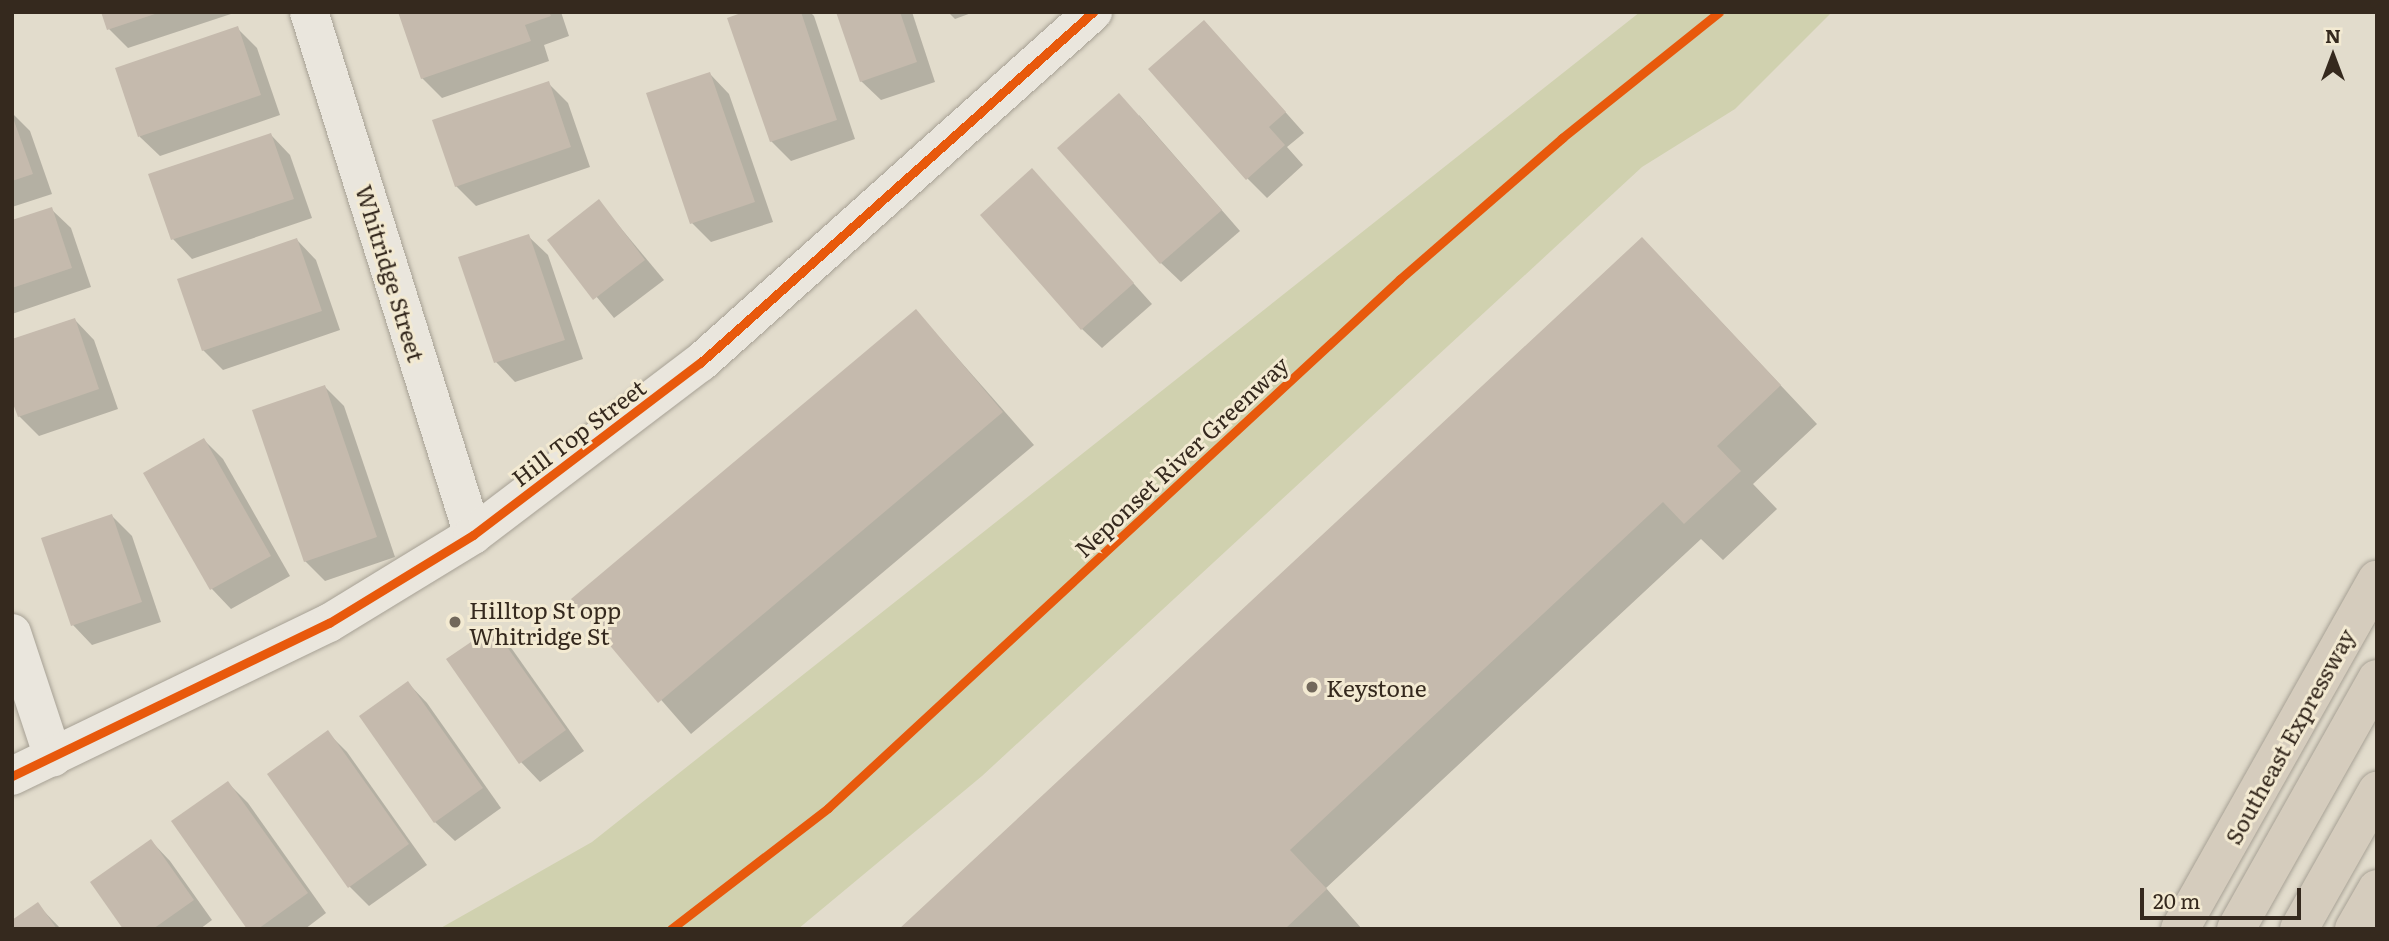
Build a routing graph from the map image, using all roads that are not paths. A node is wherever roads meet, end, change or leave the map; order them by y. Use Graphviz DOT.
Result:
graph roads {
  1 [pos="309,12"];
  2 [pos="1093,12"];
  3 [pos="473,535"];
  4 [pos="2377,580"];
  5 [pos="12,633"];
  6 [pos="2377,679"];
  7 [pos="53,757"];
  8 [pos="12,776"];
  9 [pos="2377,790"];
  10 [pos="2377,889"];
  11 [pos="2180,929"];
  12 [pos="2236,929"];
  13 [pos="2299,929"];
  14 [pos="2354,929"];
  1 -- 3 [label="street, Whitridge Street"];
  2 -- 3 [label="street, Hill Top Street"];
  3 -- 7 [label="street, Hill Top Street"];
  4 -- 11 [label="highway, Southeast Expressway"];
  5 -- 7 [label="street"];
  6 -- 12 [label="highway"];
  7 -- 8 [label="street, Hill Top Street"];
  9 -- 13 [label="highway"];
  10 -- 14 [label="highway"];
}
